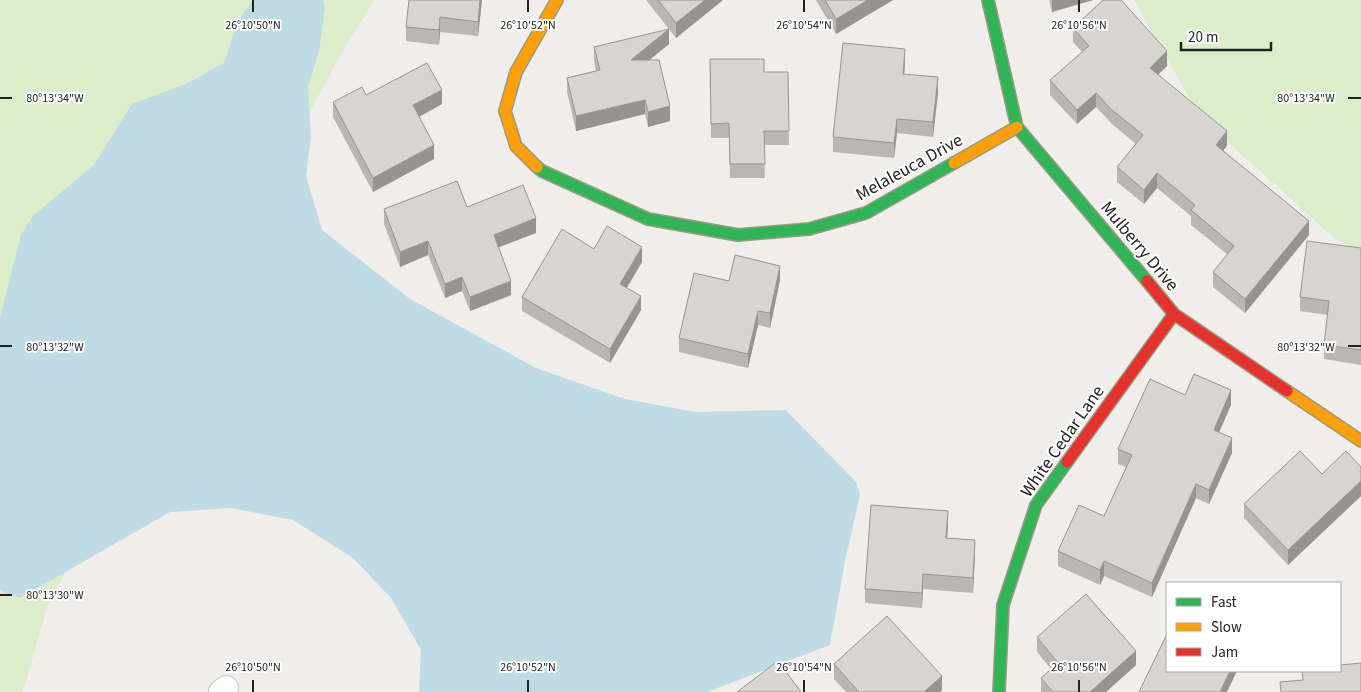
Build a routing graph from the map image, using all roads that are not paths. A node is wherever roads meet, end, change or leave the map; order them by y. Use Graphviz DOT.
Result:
graph roads {
  1 [pos="557,0"];
  2 [pos="988,0"];
  3 [pos="1017,127"];
  4 [pos="1174,314"];
  5 [pos="1361,441"];
  6 [pos="999,692"];
  1 -- 3 [label="street, Melaleuca Drive"];
  2 -- 3 [label="street, Mulberry Drive"];
  3 -- 4 [label="street, Mulberry Drive"];
  4 -- 5 [label="street, Mulberry Drive"];
  4 -- 6 [label="street, White Cedar Lane"];
}
